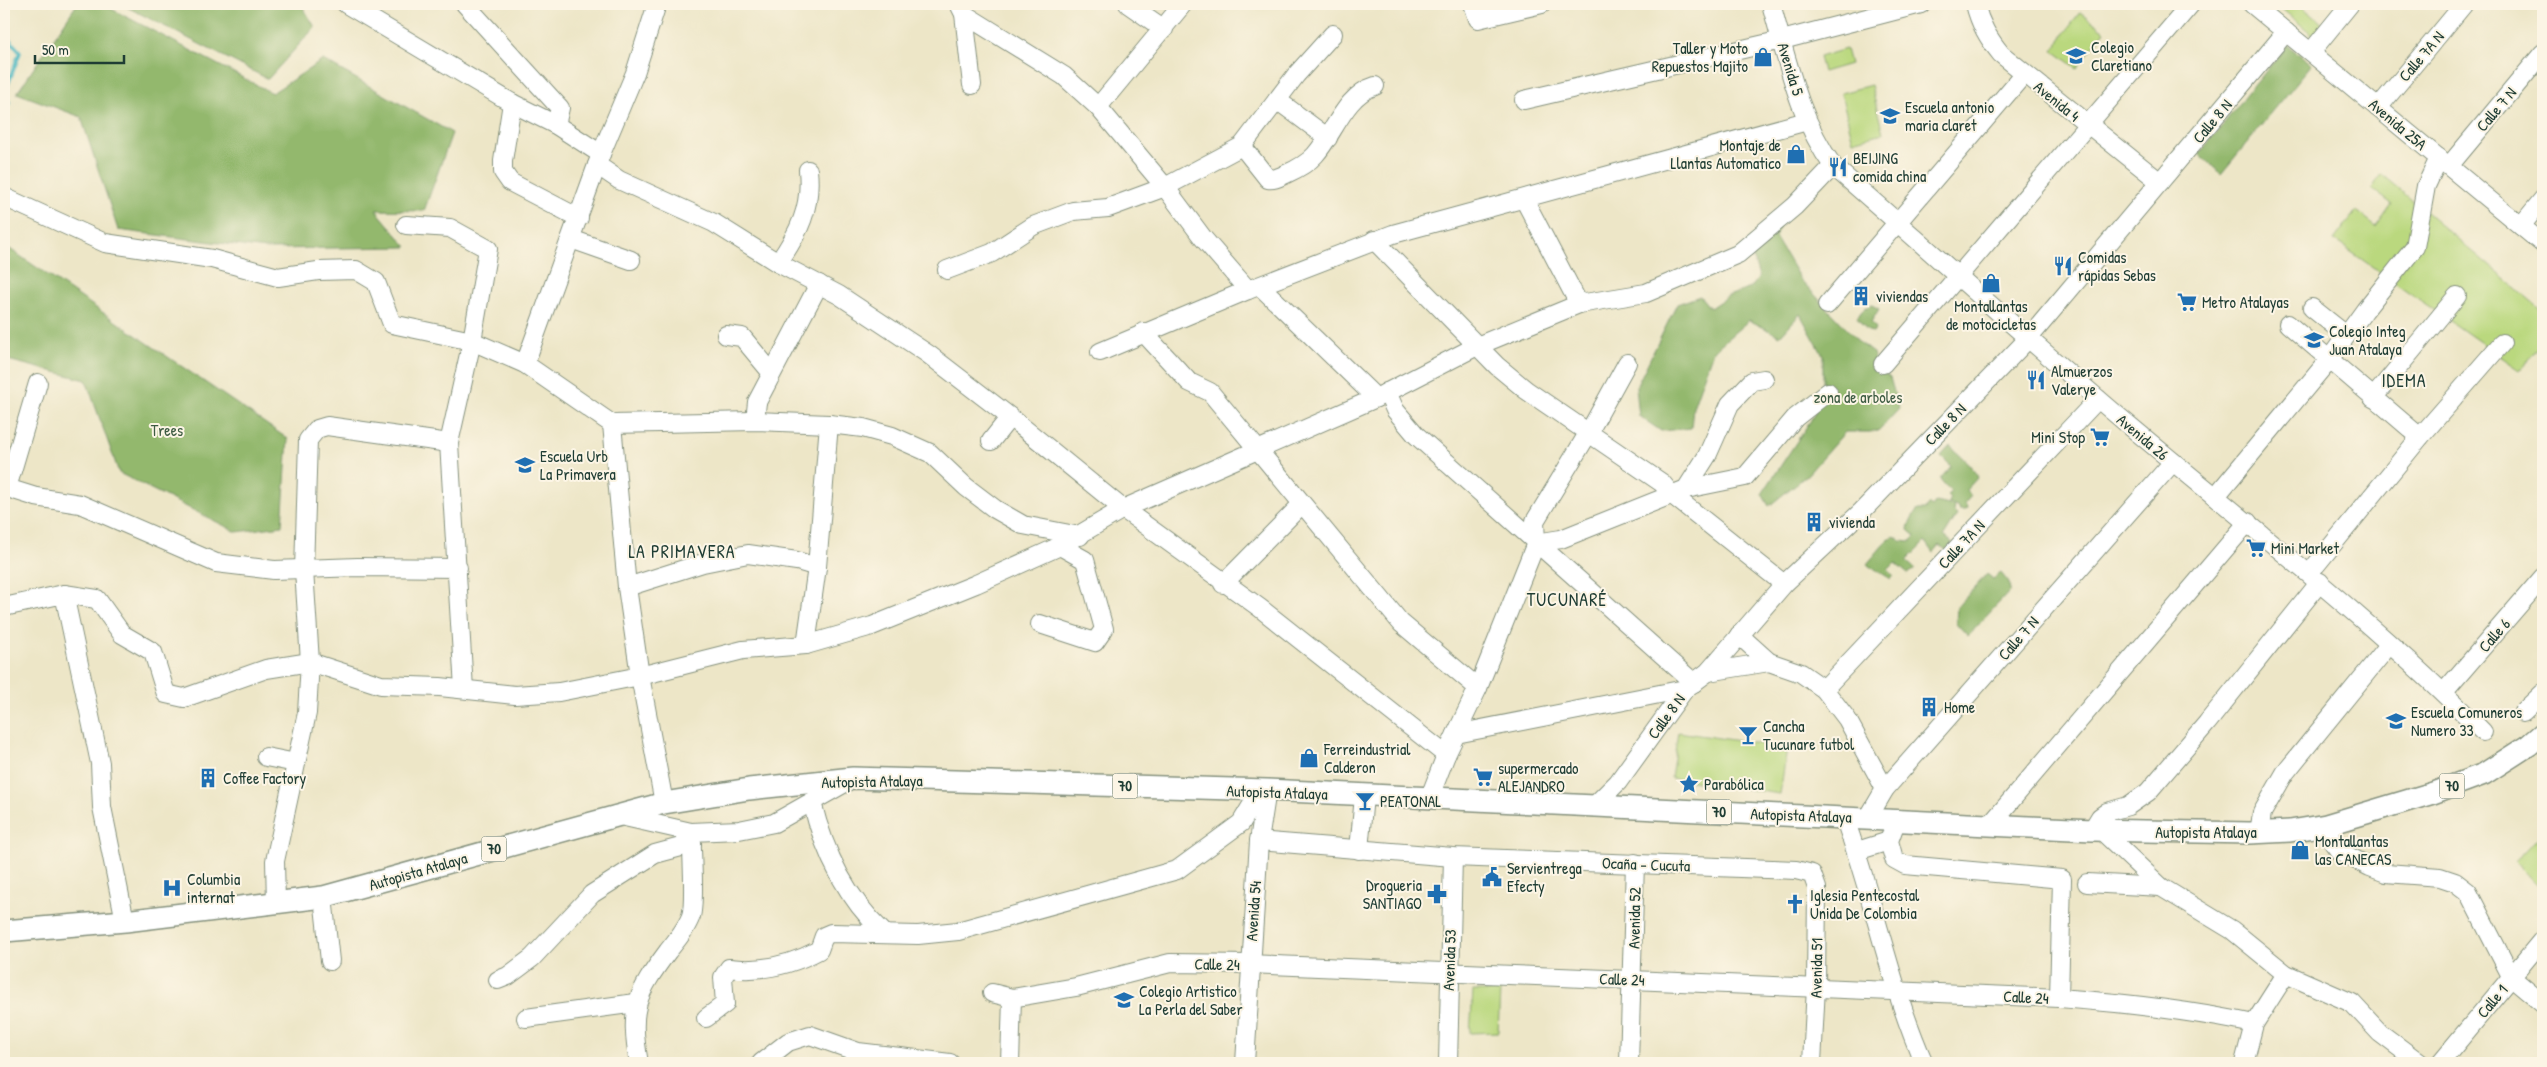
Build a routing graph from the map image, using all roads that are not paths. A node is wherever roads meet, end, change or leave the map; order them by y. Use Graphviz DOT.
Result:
graph roads {
  1 [pos="346,4"];
  2 [pos="465,4"];
  3 [pos="657,4"];
  4 [pos="1128,4"];
  5 [pos="1183,4"];
  6 [pos="1473,4"];
  7 [pos="1542,4"];
  8 [pos="1772,4"];
  9 [pos="1921,4"];
  10 [pos="1975,4"];
  11 [pos="2190,4"];
  12 [pos="2252,4"];
  13 [pos="2350,4"];
  14 [pos="2464,4"];
  15 [pos="962,9"];
  16 [pos="1164,29"];
  17 [pos="2286,32"];
  18 [pos="1333,34"];
  19 [pos="1782,40"];
  20 [pos="2310,52"];
  21 [pos="2543,53"];
  22 [pos="2024,74"];
  23 [pos="972,85"];
  24 [pos="1374,86"];
  25 [pos="1277,100"];
  26 [pos="1524,100"];
  27 [pos="512,103"];
  28 [pos="1098,107"];
  29 [pos="2378,108"];
  30 [pos="556,125"];
  31 [pos="2088,125"];
  32 [pos="1810,127"];
  33 [pos="1328,138"];
  34 [pos="1242,146"];
  35 [pos="599,160"];
  36 [pos="2444,162"];
  37 [pos="1833,166"];
  38 [pos="808,170"];
  39 [pos="2160,182"];
  40 [pos="1165,187"];
  41 [pos="4,197"];
  42 [pos="1524,199"];
  43 [pos="2543,199"];
  44 [pos="579,218"];
  45 [pos="1898,222"];
  46 [pos="406,225"];
  47 [pos="2521,226"];
  48 [pos="571,239"];
  49 [pos="1374,240"];
  50 [pos="2543,244"];
  51 [pos="631,260"];
  52 [pos="778,263"];
  53 [pos="947,270"];
  54 [pos="1960,276"];
  55 [pos="819,284"];
  56 [pos="1254,288"];
  57 [pos="2457,296"];
  58 [pos="1579,304"];
  59 [pos="1827,305"];
  60 [pos="2312,308"];
  61 [pos="2288,324"];
  62 [pos="1143,332"];
  63 [pos="726,335"];
  64 [pos="2346,335"];
  65 [pos="2028,340"];
  66 [pos="472,341"];
  67 [pos="2502,343"];
  68 [pos="1477,346"];
  69 [pos="1100,352"];
  70 [pos="2328,361"];
  71 [pos="1627,363"];
  72 [pos="525,364"];
  73 [pos="1883,364"];
  74 [pos="771,372"];
  75 [pos="1764,379"];
  76 [pos="38,383"];
  77 [pos="1828,392"];
  78 [pos="1381,395"];
  79 [pos="2373,398"];
  80 [pos="2098,399"];
  81 [pos="1010,417"];
  82 [pos="755,421"];
  83 [pos="612,424"];
  84 [pos="830,424"];
  85 [pos="1589,432"];
  86 [pos="2420,437"];
  87 [pos="991,441"];
  88 [pos="449,443"];
  89 [pos="1259,449"];
  90 [pos="2173,462"];
  91 [pos="5,488"];
  92 [pos="1679,491"];
  93 [pos="2216,496"];
  94 [pos="1301,505"];
  95 [pos="1123,509"];
  96 [pos="2248,522"];
  97 [pos="1085,532"];
  98 [pos="1536,543"];
  99 [pos="1060,546"];
  100 [pos="1085,560"];
  101 [pos="817,566"];
  102 [pos="458,568"];
  103 [pos="304,570"];
  104 [pos="2318,573"];
  105 [pos="2543,577"];
  106 [pos="1223,584"];
  107 [pos="1784,584"];
  108 [pos="627,587"];
  109 [pos="64,594"];
  110 [pos="4,607"];
  111 [pos="1040,624"];
  112 [pos="1739,635"];
  113 [pos="806,645"];
  114 [pos="2390,645"];
  115 [pos="310,662"];
  116 [pos="1769,662"];
  117 [pos="1708,672"];
  118 [pos="640,676"];
  119 [pos="1689,686"];
  120 [pos="1478,688"];
  121 [pos="464,689"];
  122 [pos="1824,689"];
  123 [pos="2444,692"];
  124 [pos="2543,693"];
  125 [pos="2523,712"];
  126 [pos="2484,732"];
  127 [pos="2543,733"];
  128 [pos="1456,734"];
  129 [pos="1446,755"];
  130 [pos="266,757"];
  131 [pos="296,763"];
  132 [pos="853,778"];
  133 [pos="1885,789"];
  134 [pos="1264,790"];
  135 [pos="1364,796"];
  136 [pos="1429,799"];
  137 [pos="812,802"];
  138 [pos="664,803"];
  139 [pos="1594,806"];
  140 [pos="616,815"];
  141 [pos="1844,817"];
  142 [pos="1868,818"];
  143 [pos="1897,819"];
  144 [pos="1991,824"];
  145 [pos="2326,825"];
  146 [pos="2096,830"];
  147 [pos="2259,832"];
  148 [pos="692,838"];
  149 [pos="1259,841"];
  150 [pos="1889,841"];
  151 [pos="1359,850"];
  152 [pos="1857,851"];
  153 [pos="1453,857"];
  154 [pos="1635,863"];
  155 [pos="1812,874"];
  156 [pos="2088,884"];
  157 [pos="2161,888"];
  158 [pos="323,897"];
  159 [pos="276,903"];
  160 [pos="125,921"];
  161 [pos="4,931"];
  162 [pos="883,932"];
  163 [pos="2543,939"];
  164 [pos="330,961"];
  165 [pos="1249,964"];
  166 [pos="1448,971"];
  167 [pos="2286,974"];
  168 [pos="2512,978"];
  169 [pos="498,980"];
  170 [pos="1632,980"];
  171 [pos="1816,987"];
  172 [pos="1896,990"];
  173 [pos="992,993"];
  174 [pos="1012,998"];
  175 [pos="2059,998"];
  176 [pos="636,1003"];
  177 [pos="2543,1004"];
  178 [pos="526,1018"];
  179 [pos="706,1018"];
  180 [pos="2254,1024"];
  181 [pos="639,1063"];
  182 [pos="761,1063"];
  183 [pos="950,1063"];
  184 [pos="1010,1063"];
  185 [pos="1244,1063"];
  186 [pos="1448,1063"];
  187 [pos="1629,1063"];
  188 [pos="1812,1063"];
  189 [pos="1924,1063"];
  190 [pos="2244,1063"];
  191 [pos="2420,1063"];
  192 [pos="2440,1063"];
  1 -- 27 [label="street"];
  2 -- 30 [label="street"];
  3 -- 35 [label="street"];
  4 -- 16 [label="street"];
  5 -- 16 [label="street"];
  6 -- 7 [label="street"];
  8 -- 19 [label="street, Avenida 5"];
  9 -- 19 [label="street"];
  10 -- 22 [label="street, Avenida 4"];
  11 -- 31 [label="street"];
  12 -- 17 [label="street, Avenida 25A"];
  13 -- 20 [label="street"];
  14 -- 29 [label="street, Calle 7A N"];
  15 -- 23 [label="street"];
  15 -- 28 [label="street"];
  16 -- 28 [label="street"];
  17 -- 20 [label="street, Avenida 25A"];
  17 -- 39 [label="street, Calle 8 N"];
  18 -- 25 [label="street"];
  19 -- 26 [label="street"];
  19 -- 32 [label="street, Avenida 5"];
  20 -- 29 [label="street, Avenida 25A"];
  21 -- 36 [label="street, Calle 7 N"];
  22 -- 31 [label="street, Avenida 4"];
  22 -- 45 [label="street"];
  24 -- 33 [label="street"];
  25 -- 33 [label="street"];
  25 -- 34 [label="street"];
  27 -- 30 [label="street"];
  27 -- 44 [label="street"];
  28 -- 40 [label="street"];
  29 -- 36 [label="street, Avenida 25A"];
  30 -- 35 [label="street"];
  31 -- 39 [label="street, Avenida 4"];
  31 -- 54 [label="street"];
  32 -- 37 [label="street, Avenida 26"];
  32 -- 42 [label="street"];
  33 -- 34 [label="street"];
  34 -- 40 [label="street"];
  35 -- 44 [label="street"];
  35 -- 52 [label="street"];
  36 -- 47 [label="street, Avenida 25A"];
  36 -- 64 [label="street, Calle 7 N"];
  37 -- 45 [label="street, Avenida 26"];
  37 -- 58 [label="street"];
  38 -- 52 [label="street"];
  39 -- 65 [label="street, Calle 8 N"];
  40 -- 53 [label="street"];
  40 -- 56 [label="street"];
  41 -- 66 [label="street"];
  42 -- 49 [label="street"];
  42 -- 58 [label="street"];
  43 -- 47 [label="street"];
  44 -- 48 [label="street"];
  45 -- 54 [label="street, Avenida 26"];
  45 -- 59 [label="street"];
  46 -- 66 [label="street"];
  47 -- 50 [label="street, Avenida 25A"];
  48 -- 51 [label="street"];
  48 -- 72 [label="street"];
  49 -- 56 [label="street"];
  49 -- 68 [label="street"];
  52 -- 55 [label="street"];
  54 -- 65 [label="street, Avenida 26"];
  54 -- 73 [label="street"];
  55 -- 74 [label="street"];
  55 -- 81 [label="street"];
  56 -- 62 [label="street"];
  56 -- 78 [label="street"];
  57 -- 79 [label="street"];
  58 -- 68 [label="street"];
  60 -- 64 [label="street"];
  61 -- 70 [label="street"];
  62 -- 69 [label="street"];
  62 -- 89 [label="street"];
  63 -- 74 [label="street"];
  64 -- 70 [label="street, Calle 7 N"];
  65 -- 80 [label="street, Avenida 26"];
  65 -- 107 [label="street, Calle 8 N"];
  66 -- 72 [label="street"];
  66 -- 88 [label="street"];
  67 -- 86 [label="street"];
  68 -- 78 [label="street"];
  68 -- 85 [label="street"];
  70 -- 79 [label="street"];
  70 -- 93 [label="street, Calle 7 N"];
  71 -- 85 [label="street"];
  72 -- 83 [label="street"];
  74 -- 82 [label="street"];
  75 -- 92 [label="street"];
  76 -- 91 [label="street"];
  77 -- 92 [label="street"];
  78 -- 89 [label="street"];
  78 -- 98 [label="street"];
  79 -- 86 [label="street"];
  80 -- 90 [label="street, Avenida 26"];
  80 -- 122 [label="street, Calle 7A N"];
  81 -- 87 [label="street"];
  81 -- 95 [label="street"];
  82 -- 83 [label="street"];
  82 -- 84 [label="street"];
  83 -- 108 [label="street"];
  84 -- 97 [label="street"];
  84 -- 101 [label="street"];
  85 -- 92 [label="street"];
  85 -- 98 [label="street"];
  86 -- 104 [label="street"];
  88 -- 102 [label="street"];
  88 -- 103 [label="street"];
  89 -- 94 [label="street"];
  89 -- 95 [label="street"];
  90 -- 93 [label="street, Avenida 26"];
  90 -- 133 [label="street, Calle 7 N"];
  91 -- 103 [label="street"];
  92 -- 98 [label="street"];
  92 -- 107 [label="street"];
  93 -- 96 [label="street, Avenida 26"];
  94 -- 106 [label="street"];
  94 -- 120 [label="street"];
  95 -- 97 [label="street"];
  95 -- 106 [label="street"];
  96 -- 104 [label="street, Avenida 26"];
  96 -- 144 [label="street"];
  97 -- 99 [label="street"];
  97 -- 100 [label="street"];
  98 -- 119 [label="street"];
  98 -- 120 [label="street"];
  99 -- 100 [label="street"];
  99 -- 113 [label="street"];
  100 -- 111 [label="street"];
  101 -- 108 [label="street"];
  101 -- 113 [label="street"];
  102 -- 103 [label="street"];
  102 -- 121 [label="street"];
  103 -- 115 [label="street"];
  104 -- 114 [label="street, Avenida 26"];
  104 -- 146 [label="street"];
  105 -- 123 [label="street, Calle 6"];
  106 -- 129 [label="street"];
  107 -- 112 [label="street, Calle 8 N"];
  108 -- 118 [label="street"];
  109 -- 110 [label="street"];
  109 -- 115 [label="street"];
  109 -- 160 [label="street"];
  112 -- 116 [label="street"];
  112 -- 117 [label="street, Calle 8 N"];
  113 -- 118 [label="street"];
  114 -- 123 [label="street, Avenida 26"];
  114 -- 147 [label="street"];
  115 -- 121 [label="street"];
  115 -- 131 [label="street"];
  116 -- 117 [label="street"];
  116 -- 122 [label="street"];
  117 -- 119 [label="street, Calle 8 N"];
  118 -- 121 [label="street"];
  118 -- 138 [label="street"];
  119 -- 128 [label="street"];
  119 -- 139 [label="street, Calle 8 N"];
  120 -- 128 [label="street"];
  122 -- 133 [label="street"];
  123 -- 126 [label="street, Avenida 26"];
  124 -- 125 [label="street"];
  127 -- 145 [label="main road, Autopista Atalaya / 70"];
  128 -- 129 [label="street"];
  129 -- 136 [label="street"];
  130 -- 131 [label="street"];
  131 -- 159 [label="street"];
  132 -- 134 [label="main road, Autopista Atalaya / 70"];
  132 -- 137 [label="street"];
  132 -- 138 [label="main road, Autopista Atalaya / 70"];
  133 -- 142 [label="street, Calle 7 N"];
  134 -- 135 [label="main road, Autopista Atalaya / 70"];
  134 -- 149 [label="street, Avenida 54"];
  134 -- 162 [label="street"];
  135 -- 136 [label="main road, Autopista Atalaya / 70"];
  135 -- 151 [label="street"];
  136 -- 139 [label="main road, Autopista Atalaya / 70"];
  137 -- 148 [label="street"];
  137 -- 162 [label="street"];
  138 -- 140 [label="main road, Autopista Atalaya / 70"];
  139 -- 141 [label="main road, Autopista Atalaya / 70"];
  140 -- 148 [label="street"];
  140 -- 158 [label="main road, Autopista Atalaya / 70"];
  141 -- 142 [label="main road, Autopista Atalaya / 70"];
  141 -- 152 [label="street"];
  142 -- 143 [label="main road, Autopista Atalaya / 70"];
  143 -- 144 [label="main road, Autopista Atalaya / 70"];
  143 -- 150 [label="street"];
  144 -- 146 [label="main road, Autopista Atalaya / 70"];
  145 -- 147 [label="main road, Autopista Atalaya / 70"];
  145 -- 168 [label="street"];
  146 -- 147 [label="main road, Autopista Atalaya / 70"];
  146 -- 157 [label="street"];
  148 -- 169 [label="street"];
  148 -- 176 [label="street"];
  149 -- 151 [label="street, Ocaña - Cucuta"];
  149 -- 165 [label="street, Avenida 54"];
  150 -- 152 [label="street"];
  150 -- 175 [label="street"];
  151 -- 153 [label="street, Ocaña - Cucuta"];
  152 -- 172 [label="street"];
  153 -- 154 [label="street, Ocaña - Cucuta"];
  153 -- 166 [label="street, Avenida 53"];
  154 -- 155 [label="street, Ocaña - Cucuta"];
  154 -- 170 [label="street, Avenida 52"];
  155 -- 171 [label="street, Avenida 51"];
  156 -- 157 [label="street"];
  157 -- 167 [label="street"];
  158 -- 159 [label="main road, Autopista Atalaya / 70"];
  158 -- 164 [label="street"];
  159 -- 160 [label="main road, Autopista Atalaya / 70"];
  160 -- 161 [label="main road, Autopista Atalaya / 70"];
  162 -- 179 [label="street"];
  163 -- 168 [label="street, Calle 1"];
  165 -- 166 [label="street, Calle 24"];
  165 -- 174 [label="street, Calle 24"];
  165 -- 185 [label="street, Avenida 54"];
  166 -- 170 [label="street, Calle 24"];
  166 -- 186 [label="street, Avenida 53"];
  167 -- 180 [label="street"];
  167 -- 191 [label="street"];
  168 -- 177 [label="street"];
  168 -- 192 [label="street, Calle 1"];
  170 -- 171 [label="street, Calle 24"];
  170 -- 187 [label="street, Avenida 52"];
  171 -- 172 [label="street, Calle 24"];
  171 -- 188 [label="street, Avenida 51"];
  172 -- 175 [label="street, Calle 24"];
  172 -- 189 [label="street"];
  173 -- 174 [label="street, Calle 24"];
  174 -- 184 [label="street"];
  175 -- 180 [label="street, Calle 24"];
  176 -- 178 [label="street"];
  176 -- 181 [label="street"];
  180 -- 190 [label="street"];
  182 -- 183 [label="street"];
}
